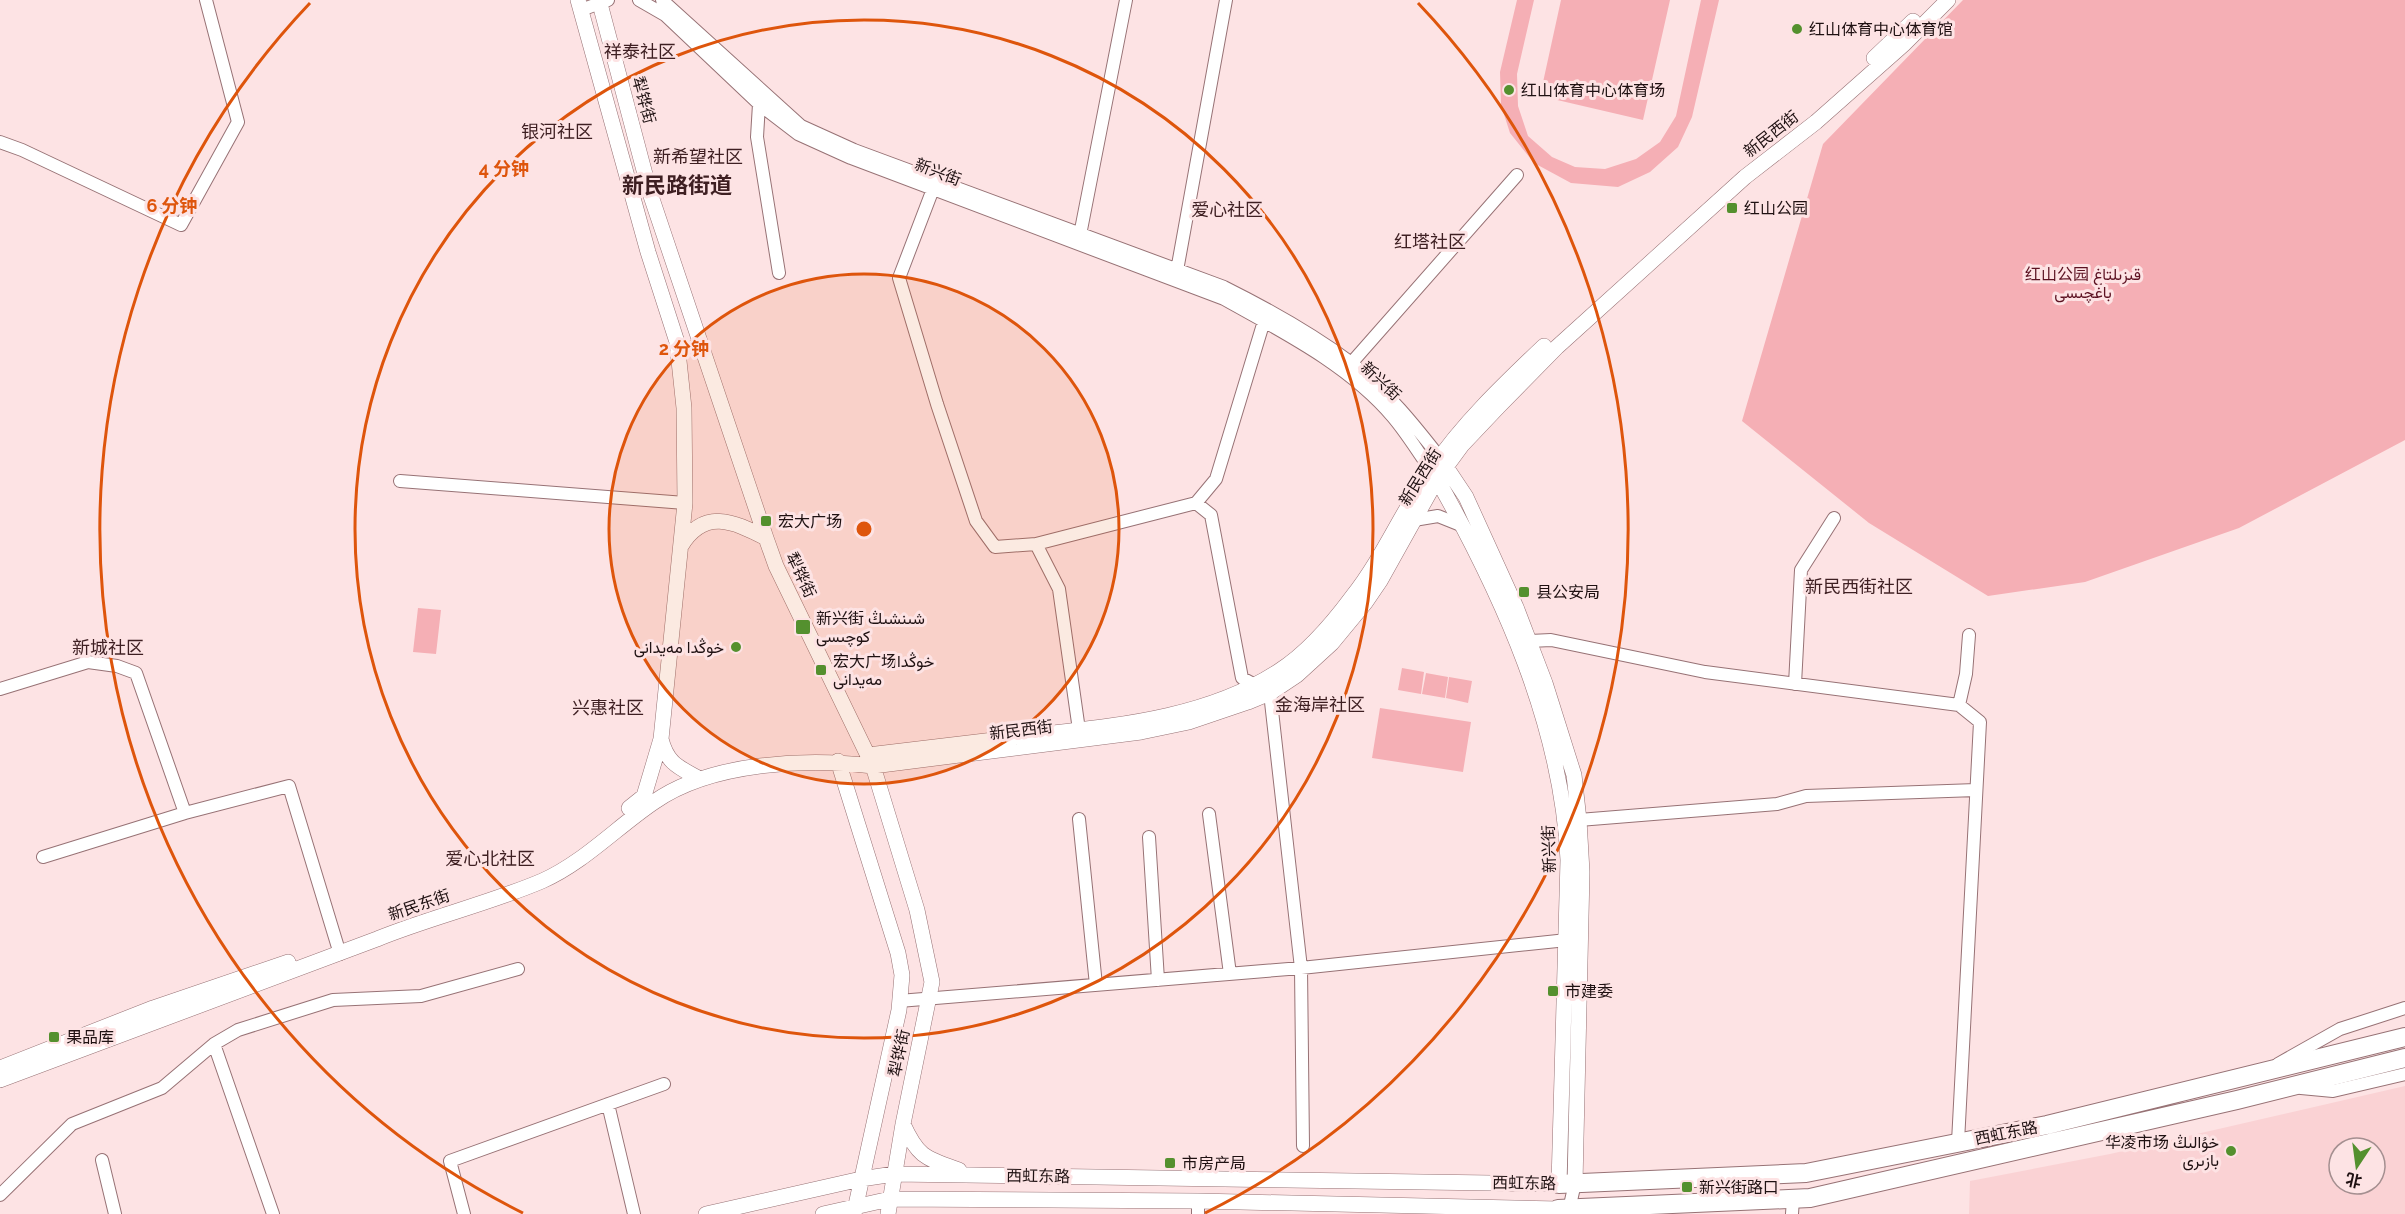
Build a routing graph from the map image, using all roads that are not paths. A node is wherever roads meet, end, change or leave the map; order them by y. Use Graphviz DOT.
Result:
graph roads {
  1 [pos="206,0"];
  2 [pos="639,0"];
  3 [pos="662,0"];
  4 [pos="1126,0"];
  5 [pos="1226,0"];
  6 [pos="1934,0"];
  7 [pos="1948,0"];
  8 [pos="603,2"];
  9 [pos="579,5"];
  10 [pos="759,104"];
  11 [pos="0,142"];
  12 [pos="1516,175"];
  13 [pos="933,189"];
  14 [pos="1079,239"];
  15 [pos="778,273"];
  16 [pos="1176,275"];
  17 [pos="1264,321"];
  18 [pos="1348,367"];
  19 [pos="1438,468"];
  20 [pos="400,481"];
  21 [pos="685,503"];
  22 [pos="1196,503"];
  23 [pos="1834,518"];
  24 [pos="1414,520"];
  25 [pos="1463,526"];
  26 [pos="766,538"];
  27 [pos="1036,544"];
  28 [pos="680,547"];
  29 [pos="1969,635"];
  30 [pos="1530,641"];
  31 [pos="1795,684"];
  32 [pos="1256,685"];
  33 [pos="0,689"];
  34 [pos="1270,693"];
  35 [pos="1959,705"];
  36 [pos="1080,735"];
  37 [pos="661,739"];
  38 [pos="871,760"];
  39 [pos="838,761"];
  40 [pos="698,778"];
  41 [pos="1976,790"];
  42 [pos="185,813"];
  43 [pos="1209,814"];
  44 [pos="1079,819"];
  45 [pos="1579,820"];
  46 [pos="1149,837"];
  47 [pos="43,857"];
  48 [pos="1567,940"];
  49 [pos="339,949"];
  50 [pos="1301,968"];
  51 [pos="518,969"];
  52 [pos="1230,974"];
  53 [pos="1158,980"];
  54 [pos="1096,985"];
  55 [pos="929,999"];
  56 [pos="899,1001"];
  57 [pos="2405,1008"];
  58 [pos="2405,1037"];
  59 [pos="214,1044"];
  60 [pos="2405,1058"];
  61 [pos="0,1068"];
  62 [pos="2268,1071"];
  63 [pos="2405,1074"];
  64 [pos="0,1080"];
  65 [pos="664,1084"];
  66 [pos="2285,1087"];
  67 [pos="608,1104"];
  68 [pos="903,1124"];
  69 [pos="1958,1142"];
  70 [pos="1303,1146"];
  71 [pos="102,1160"];
  72 [pos="894,1174"];
  73 [pos="974,1175"];
  74 [pos="861,1179"];
  75 [pos="1567,1183"];
  76 [pos="0,1195"];
  77 [pos="889,1206"];
  78 [pos="1793,1206"];
  79 [pos="1198,1208"];
  80 [pos="855,1210"];
  81 [pos="1557,1212"];
  82 [pos="115,1214"];
  83 [pos="273,1214"];
  84 [pos="464,1214"];
  85 [pos="634,1214"];
  86 [pos="706,1214"];
  87 [pos="823,1214"];
  1 -- 11 [label="street"];
  2 -- 10 [label="street, 新兴街"];
  3 -- 14 [label="street, 新兴街"];
  4 -- 14 [label="street"];
  5 -- 16 [label="street"];
  6 -- 19 [label="main road, 新民西街"];
  7 -- 19 [label="main road, 新民西街"];
  8 -- 9 [label="street"];
  8 -- 26 [label="main road, 犁铧街"];
  9 -- 21 [label="main road"];
  10 -- 13 [label="street, 新兴街"];
  10 -- 15 [label="street"];
  12 -- 18 [label="street"];
  13 -- 14 [label="street, 新兴街"];
  13 -- 27 [label="street"];
  14 -- 16 [label="street, 新兴街"];
  16 -- 17 [label="street, 新兴街"];
  16 -- 18 [label="street, 新兴街"];
  17 -- 18 [label="street, 新兴街"];
  17 -- 22 [label="street"];
  18 -- 19 [label="street, 新兴街"];
  19 -- 24 [label="main road, 新民西街"];
  19 -- 25 [label="main road, 新兴街"];
  19 -- 30 [label="main road, 新兴街"];
  19 -- 32 [label="main road, 新民西街"];
  20 -- 21 [label="street"];
  21 -- 28 [label="main road"];
  22 -- 27 [label="street"];
  22 -- 32 [label="street"];
  23 -- 31 [label="street"];
  24 -- 25 [label="street"];
  24 -- 34 [label="main road, 新民西街"];
  25 -- 48 [label="main road, 新兴街"];
  26 -- 28 [label="main road"];
  26 -- 38 [label="main road, 犁铧街"];
  27 -- 36 [label="street"];
  28 -- 37 [label="main road"];
  29 -- 35 [label="street"];
  30 -- 31 [label="street"];
  30 -- 45 [label="main road, 新兴街"];
  31 -- 35 [label="street"];
  32 -- 34 [label="street"];
  32 -- 36 [label="main road, 新民西街"];
  33 -- 42 [label="street"];
  34 -- 36 [label="main road, 新民西街"];
  34 -- 50 [label="street"];
  35 -- 41 [label="street"];
  36 -- 38 [label="main road, 新民西街"];
  37 -- 40 [label="main road"];
  37 -- 49 [label="main road, 新民东街"];
  38 -- 39 [label="main road, 新民西街"];
  38 -- 55 [label="main road, 犁铧街"];
  39 -- 40 [label="main road, 新民东街"];
  39 -- 56 [label="main road, 犁铧街"];
  40 -- 49 [label="main road, 新民东街"];
  41 -- 45 [label="street"];
  41 -- 69 [label="street"];
  42 -- 47 [label="street"];
  42 -- 49 [label="street"];
  43 -- 52 [label="street"];
  44 -- 54 [label="street"];
  45 -- 75 [label="main road, 新兴街"];
  46 -- 53 [label="street"];
  48 -- 50 [label="street"];
  48 -- 75 [label="main road, 新兴街"];
  49 -- 61 [label="main road, 新民东街"];
  49 -- 64 [label="main road, 新民东街"];
  50 -- 52 [label="street"];
  50 -- 70 [label="street"];
  51 -- 59 [label="street"];
  52 -- 53 [label="street"];
  53 -- 54 [label="street"];
  54 -- 55 [label="street"];
  55 -- 56 [label="street"];
  55 -- 68 [label="main road, 犁铧街"];
  56 -- 74 [label="main road, 犁铧街"];
  57 -- 62 [label="street"];
  58 -- 62 [label="highway, 西虹东路"];
  59 -- 76 [label="street"];
  59 -- 83 [label="street"];
  60 -- 66 [label="highway, 西虹东路"];
  62 -- 69 [label="highway, 西虹东路"];
  63 -- 66 [label="street"];
  65 -- 67 [label="street"];
  66 -- 78 [label="highway, 西虹东路"];
  67 -- 84 [label="street"];
  67 -- 85 [label="street"];
  68 -- 72 [label="main road, 犁铧街"];
  68 -- 73 [label="main road"];
  69 -- 75 [label="highway, 西虹东路"];
  71 -- 82 [label="street"];
  72 -- 73 [label="main road, 西虹东路"];
  72 -- 74 [label="main road, 西虹东路"];
  72 -- 77 [label="main road, 犁铧街"];
  73 -- 75 [label="main road, 西虹东路"];
  74 -- 80 [label="main road, 犁铧街"];
  74 -- 86 [label="main road, 西虹东路"];
  75 -- 81 [label="street"];
  77 -- 79 [label="main road, 西虹东路"];
  77 -- 80 [label="main road, 西虹东路"];
  78 -- 81 [label="highway, 西虹东路"];
  79 -- 81 [label="main road, 西虹东路"];
  80 -- 87 [label="main road, 西虹东路"];
}
